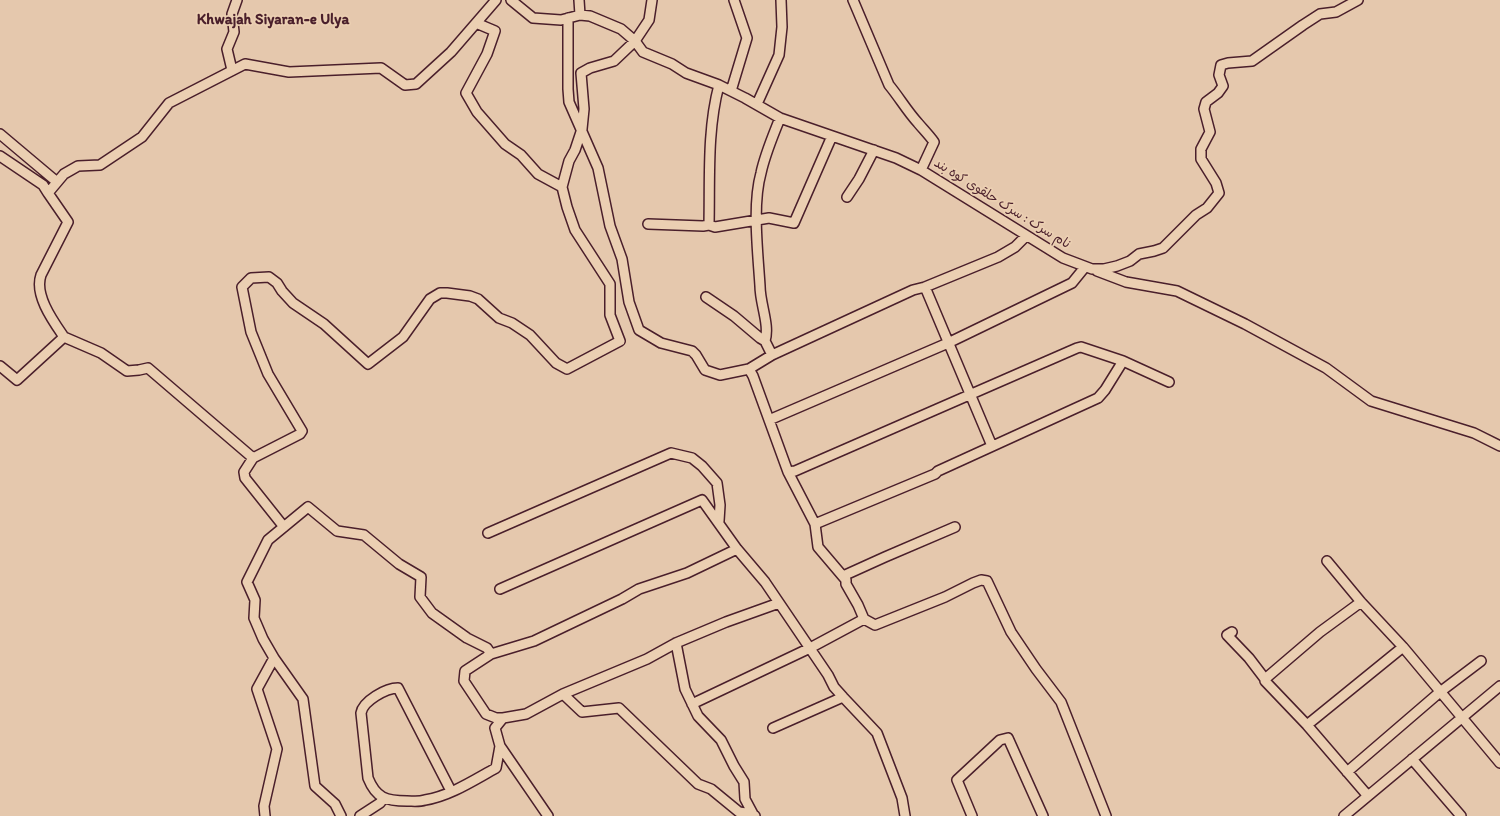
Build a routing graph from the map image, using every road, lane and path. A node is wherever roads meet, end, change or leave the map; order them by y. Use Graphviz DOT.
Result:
graph roads {
  1 [pos="237,0"];
  2 [pos="496,0"];
  3 [pos="511,0"];
  4 [pos="579,0"];
  5 [pos="652,0"];
  6 [pos="734,0"];
  7 [pos="781,0"];
  8 [pos="853,0"];
  9 [pos="1358,0"];
  10 [pos="580,15"];
  11 [pos="568,18"];
  12 [pos="476,23"];
  13 [pos="635,41"];
  14 [pos="232,70"];
  15 [pos="719,85"];
  16 [pos="731,91"];
  17 [pos="757,104"];
  18 [pos="780,118"];
  19 [pos="582,129"];
  20 [pos="0,134"];
  21 [pos="832,136"];
  22 [pos="874,150"];
  23 [pos="0,156"];
  24 [pos="921,170"];
  25 [pos="57,182"];
  26 [pos="562,187"];
  27 [pos="48,193"];
  28 [pos="847,197"];
  29 [pos="757,220"];
  30 [pos="648,224"];
  31 [pos="709,225"];
  32 [pos="1026,236"];
  33 [pos="1089,268"];
  34 [pos="925,287"];
  35 [pos="706,297"];
  36 [pos="64,337"];
  37 [pos="765,341"];
  38 [pos="948,342"];
  39 [pos="772,355"];
  40 [pos="1123,361"];
  41 [pos="0,366"];
  42 [pos="749,370"];
  43 [pos="1169,382"];
  44 [pos="970,394"];
  45 [pos="769,420"];
  46 [pos="992,446"];
  47 [pos="1500,446"];
  48 [pos="253,458"];
  49 [pos="788,472"];
  50 [pos="719,522"];
  51 [pos="815,524"];
  52 [pos="284,527"];
  53 [pos="956,527"];
  54 [pos="488,533"];
  55 [pos="737,549"];
  56 [pos="1327,561"];
  57 [pos="842,576"];
  58 [pos="500,589"];
  59 [pos="1361,602"];
  60 [pos="779,603"];
  61 [pos="864,619"];
  62 [pos="1232,632"];
  63 [pos="676,643"];
  64 [pos="1403,647"];
  65 [pos="810,648"];
  66 [pos="491,654"];
  67 [pos="274,658"];
  68 [pos="1481,661"];
  69 [pos="1265,679"];
  70 [pos="1500,686"];
  71 [pos="1440,692"];
  72 [pos="563,694"];
  73 [pos="843,698"];
  74 [pos="692,704"];
  75 [pos="503,718"];
  76 [pos="1462,718"];
  77 [pos="1307,725"];
  78 [pos="773,728"];
  79 [pos="500,746"];
  80 [pos="1412,759"];
  81 [pos="1500,763"];
  82 [pos="1347,772"];
  83 [pos="451,791"];
  84 [pos="1368,796"];
  85 [pos="383,798"];
  86 [pos="754,815"];
  87 [pos="1459,815"];
  88 [pos="265,816"];
  89 [pos="341,816"];
  90 [pos="360,816"];
  91 [pos="548,816"];
  92 [pos="906,816"];
  93 [pos="972,816"];
  94 [pos="1043,816"];
  95 [pos="1106,816"];
  96 [pos="1344,816"];
  1 -- 14 [label="street"];
  2 -- 12 [label="street"];
  3 -- 11 [label="street, نام سرک : سرک حلقوی کوه بند"];
  4 -- 10 [label="street"];
  5 -- 13 [label="street"];
  6 -- 16 [label="street"];
  7 -- 17 [label="street"];
  8 -- 24 [label="street"];
  9 -- 33 [label="street, نام سرک : سرک حلقوی کوه بند"];
  10 -- 11 [label="street, نام سرک : سرک حلقوی کوه بند"];
  10 -- 13 [label="street, نام سرک : سرک حلقوی کوه بند"];
  11 -- 19 [label="street"];
  12 -- 14 [label="street"];
  12 -- 26 [label="street"];
  13 -- 15 [label="street, نام سرک : سرک حلقوی کوه بند"];
  13 -- 19 [label="street"];
  14 -- 25 [label="street"];
  15 -- 16 [label="street, نام سرک : سرک حلقوی کوه بند"];
  15 -- 31 [label="street"];
  16 -- 17 [label="street, نام سرک : سرک حلقوی کوه بند"];
  17 -- 18 [label="street, نام سرک : سرک حلقوی کوه بند"];
  18 -- 21 [label="street, نام سرک : سرک حلقوی کوه بند"];
  18 -- 29 [label="street"];
  19 -- 26 [label="street"];
  19 -- 42 [label="street"];
  20 -- 25 [label="street"];
  21 -- 22 [label="street, نام سرک : سرک حلقوی کوه بند"];
  21 -- 29 [label="street"];
  22 -- 24 [label="street, نام سرک : سرک حلقوی کوه بند"];
  22 -- 28 [label="street"];
  23 -- 27 [label="street"];
  24 -- 32 [label="street, نام سرک : سرک حلقوی کوه بند"];
  25 -- 27 [label="street"];
  26 -- 48 [label="street"];
  27 -- 36 [label="street"];
  29 -- 31 [label="street"];
  29 -- 37 [label="street"];
  30 -- 31 [label="street"];
  32 -- 33 [label="street, نام سرک : سرک حلقوی کوه بند"];
  32 -- 34 [label="street"];
  33 -- 38 [label="street"];
  33 -- 47 [label="street"];
  34 -- 38 [label="street"];
  34 -- 39 [label="street"];
  35 -- 37 [label="street"];
  36 -- 41 [label="street"];
  36 -- 48 [label="street"];
  37 -- 39 [label="street"];
  38 -- 44 [label="street"];
  38 -- 45 [label="street"];
  39 -- 42 [label="street"];
  40 -- 43 [label="street"];
  40 -- 44 [label="street"];
  40 -- 46 [label="street"];
  42 -- 45 [label="street"];
  44 -- 46 [label="street"];
  44 -- 49 [label="street"];
  45 -- 49 [label="street"];
  46 -- 51 [label="street"];
  48 -- 52 [label="street"];
  49 -- 51 [label="street"];
  50 -- 54 [label="street"];
  50 -- 55 [label="street"];
  50 -- 58 [label="street"];
  51 -- 57 [label="street"];
  52 -- 66 [label="street"];
  52 -- 67 [label="street"];
  53 -- 57 [label="street"];
  55 -- 60 [label="street"];
  55 -- 66 [label="street"];
  56 -- 59 [label="street"];
  57 -- 61 [label="street"];
  59 -- 64 [label="street"];
  59 -- 69 [label="street"];
  60 -- 63 [label="street"];
  60 -- 65 [label="street"];
  61 -- 65 [label="street"];
  61 -- 95 [label="street"];
  62 -- 69 [label="street"];
  63 -- 72 [label="street"];
  63 -- 74 [label="street"];
  64 -- 71 [label="street"];
  64 -- 77 [label="street"];
  65 -- 73 [label="street"];
  65 -- 74 [label="street"];
  66 -- 75 [label="street"];
  67 -- 88 [label="street"];
  67 -- 89 [label="street"];
  68 -- 71 [label="street"];
  69 -- 77 [label="street"];
  70 -- 76 [label="street"];
  71 -- 76 [label="street"];
  71 -- 82 [label="street"];
  72 -- 75 [label="street"];
  72 -- 86 [label="street"];
  73 -- 78 [label="street"];
  73 -- 92 [label="street"];
  74 -- 86 [label="street"];
  75 -- 79 [label="street"];
  76 -- 80 [label="street"];
  76 -- 81 [label="street"];
  77 -- 82 [label="street"];
  79 -- 83 [label="street"];
  79 -- 91 [label="street"];
  80 -- 84 [label="street"];
  80 -- 87 [label="street"];
  82 -- 84 [label="street"];
  83 -- 85 [label="street"];
  83 -- 85 [label="street"];
  84 -- 96 [label="street"];
  85 -- 90 [label="street"];
  93 -- 94 [label="street"];
}
